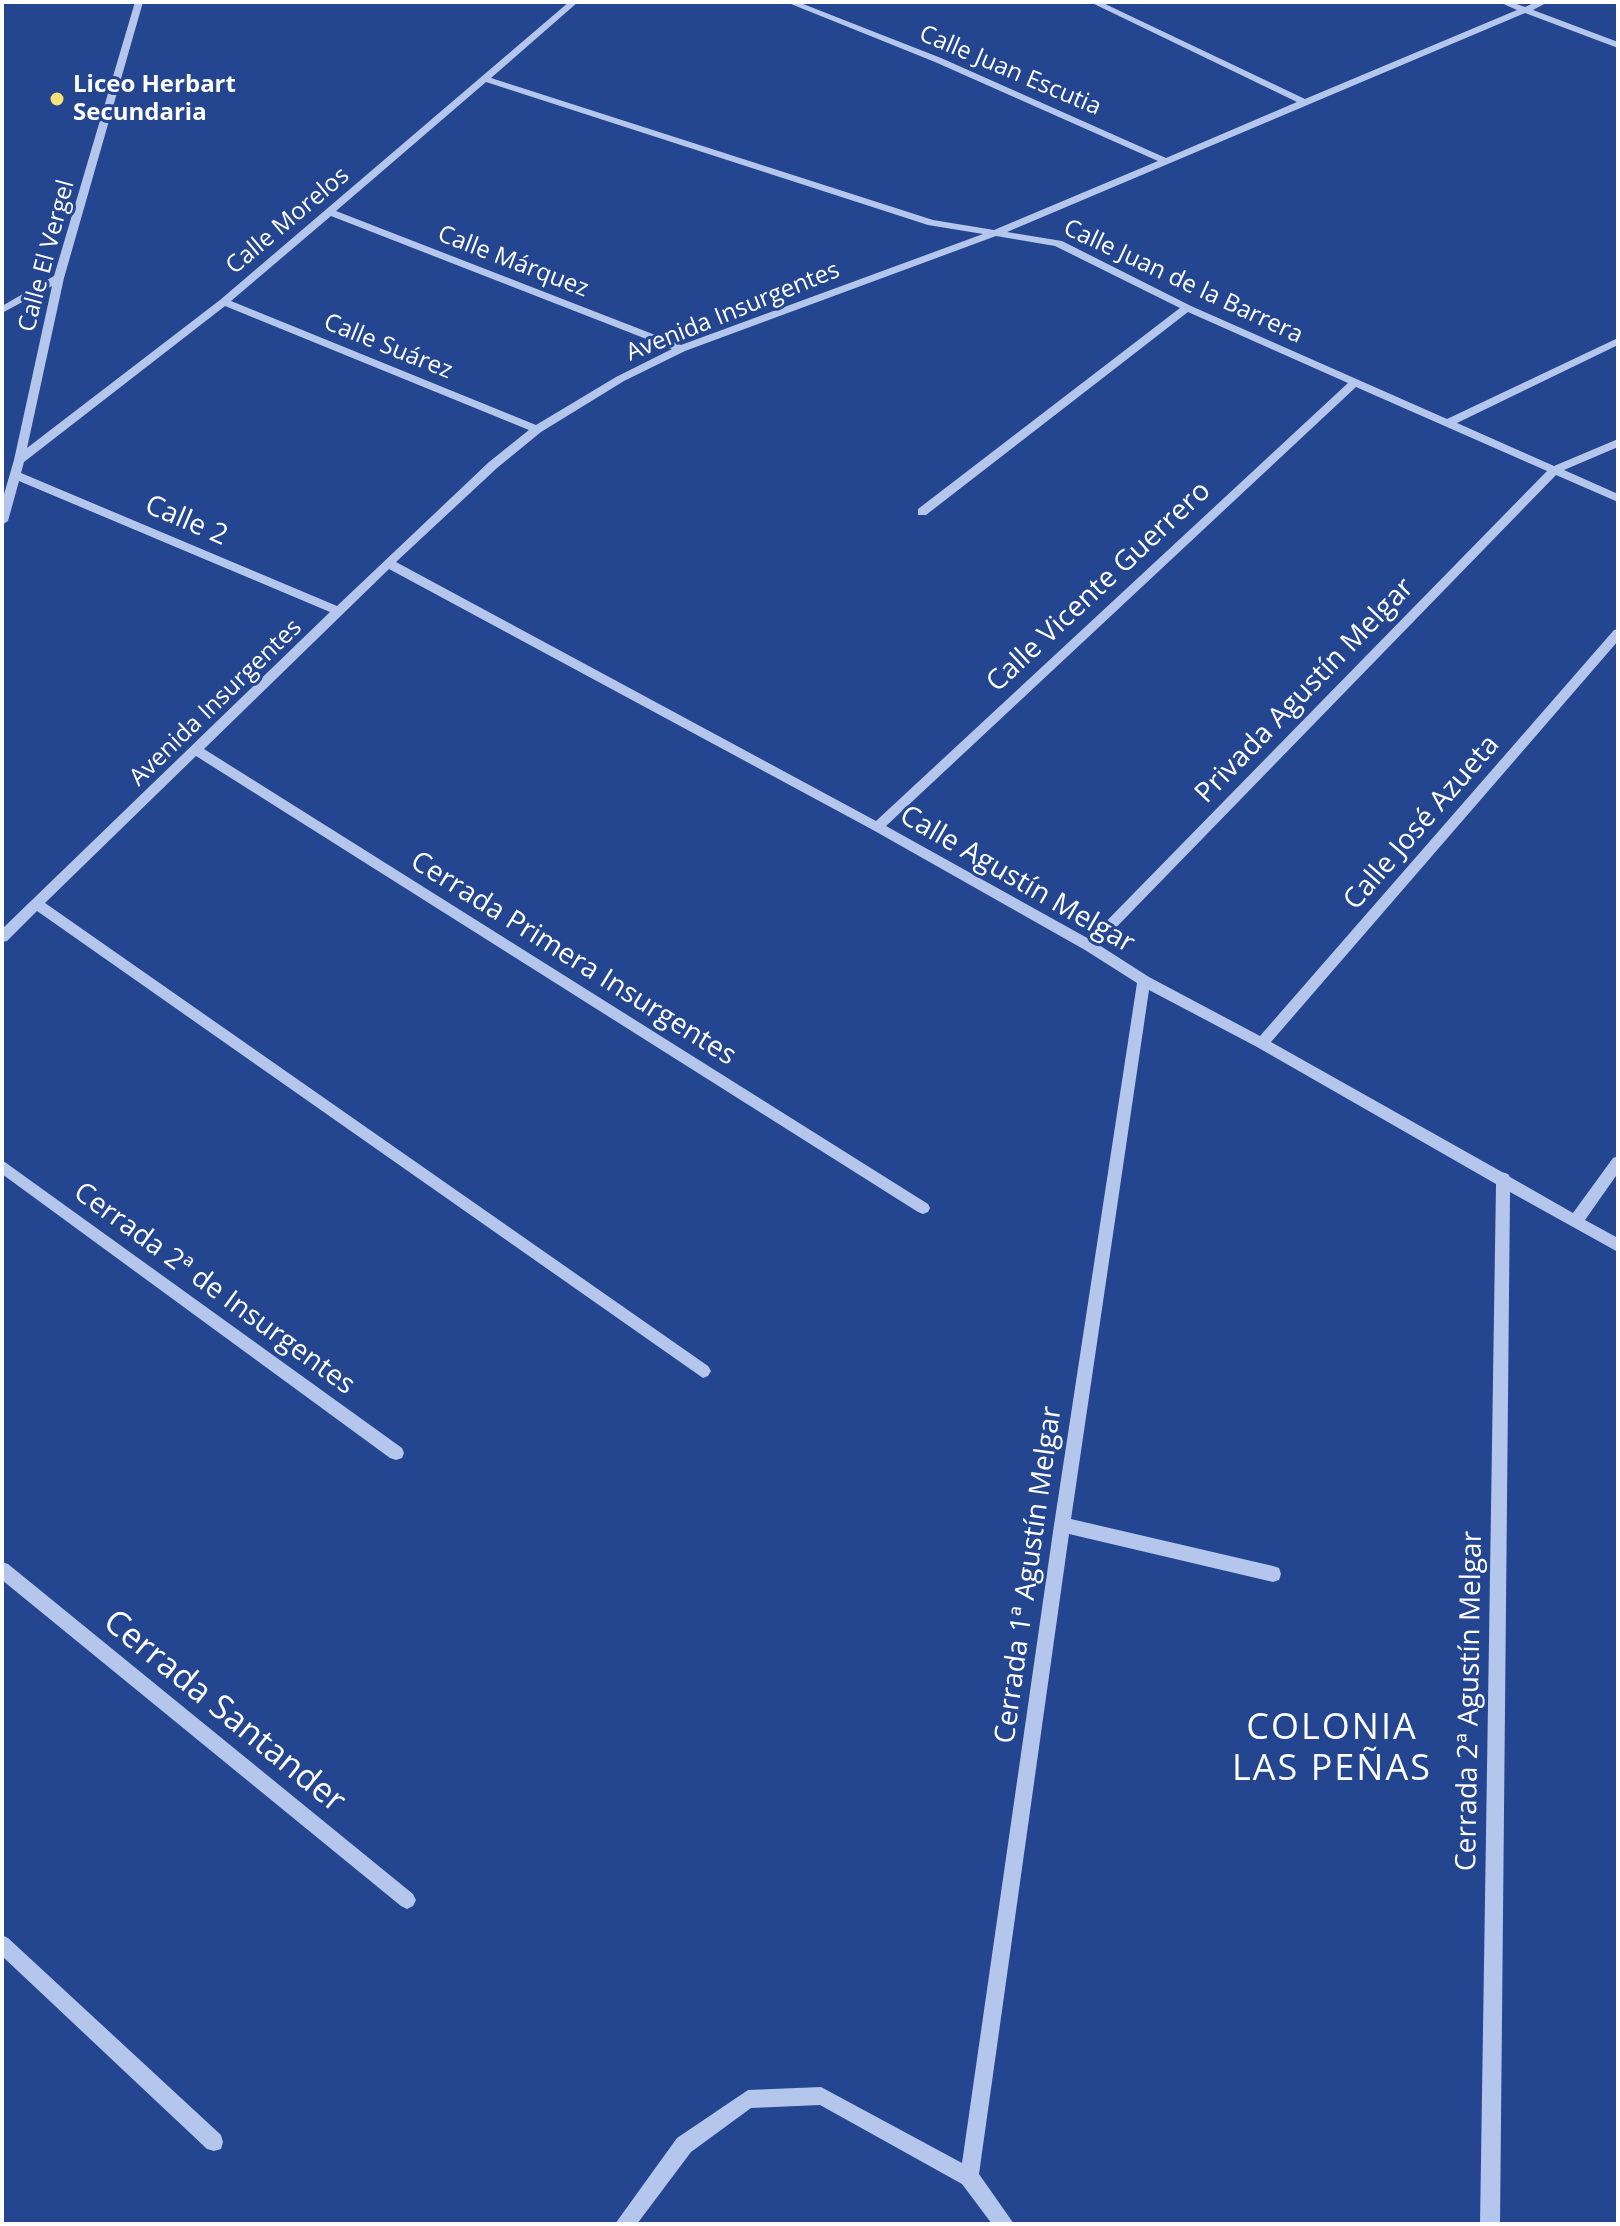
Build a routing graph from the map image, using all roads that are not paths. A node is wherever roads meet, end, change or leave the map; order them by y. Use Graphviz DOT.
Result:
graph roads {
  1 [pos="139,2"];
  2 [pos="574,2"];
  3 [pos="790,2"];
  4 [pos="1094,2"];
  5 [pos="1503,2"];
  6 [pos="1544,2"];
  7 [pos="1525,11"];
  8 [pos="1618,45"];
  9 [pos="485,79"];
  10 [pos="1306,103"];
  11 [pos="1168,162"];
  12 [pos="330,212"];
  13 [pos="998,232"];
  14 [pos="59,278"];
  15 [pos="224,302"];
  16 [pos="1187,308"];
  17 [pos="2,310"];
  18 [pos="1618,341"];
  19 [pos="681,349"];
  20 [pos="1355,382"];
  21 [pos="1447,423"];
  22 [pos="537,429"];
  23 [pos="1618,443"];
  24 [pos="19,460"];
  25 [pos="1556,469"];
  26 [pos="15,475"];
  27 [pos="1618,498"];
  28 [pos="922,512"];
  29 [pos="2,521"];
  30 [pos="388,563"];
  31 [pos="338,611"];
  32 [pos="1618,633"];
  33 [pos="197,751"];
  34 [pos="877,827"];
  35 [pos="37,904"];
  36 [pos="2,937"];
  37 [pos="1090,946"];
  38 [pos="1144,981"];
  39 [pos="1262,1043"];
  40 [pos="1618,1162"];
  41 [pos="2,1166"];
  42 [pos="1503,1178"];
  43 [pos="923,1208"];
  44 [pos="1575,1222"];
  45 [pos="1618,1246"];
  46 [pos="703,1371"];
  47 [pos="396,1453"];
  48 [pos="1062,1525"];
  49 [pos="2,1570"];
  50 [pos="1273,1574"];
  51 [pos="407,1900"];
  52 [pos="2,1944"];
  53 [pos="214,2142"];
  54 [pos="969,2177"];
  55 [pos="625,2224"];
  56 [pos="1004,2224"];
  57 [pos="1490,2224"];
  1 -- 14 [label="street, Calle El Vergel"];
  2 -- 9 [label="street, Calle Morelos"];
  3 -- 11 [label="street, Calle Juan Escutia"];
  4 -- 10 [label="street"];
  5 -- 7 [label="street"];
  6 -- 7 [label="street, Avenida Insurgentes"];
  7 -- 8 [label="street"];
  7 -- 10 [label="street, Avenida Insurgentes"];
  9 -- 12 [label="street, Calle Morelos"];
  9 -- 13 [label="street, Calle Juan de la Barrera"];
  10 -- 11 [label="street, Avenida Insurgentes"];
  11 -- 13 [label="street, Avenida Insurgentes"];
  12 -- 15 [label="street, Calle Morelos"];
  12 -- 19 [label="street, Calle Márquez"];
  13 -- 16 [label="street, Calle Juan de la Barrera"];
  13 -- 19 [label="street, Avenida Insurgentes"];
  14 -- 17 [label="street"];
  14 -- 24 [label="street, Calle El Vergel"];
  15 -- 22 [label="street, Calle Suárez"];
  15 -- 24 [label="street, Calle Morelos"];
  16 -- 20 [label="street, Calle Juan de la Barrera"];
  16 -- 28 [label="street"];
  18 -- 21 [label="street"];
  19 -- 22 [label="street, Avenida Insurgentes"];
  20 -- 21 [label="street, Calle Juan de la Barrera"];
  20 -- 34 [label="street, Calle Vicente Guerrero"];
  21 -- 25 [label="street, Calle Juan de la Barrera"];
  22 -- 30 [label="street, Avenida Insurgentes"];
  23 -- 25 [label="street"];
  24 -- 26 [label="street, Calle El Vergel"];
  25 -- 27 [label="street, Calle Juan de la Barrera"];
  25 -- 37 [label="street, Privada Agustín Melgar"];
  26 -- 29 [label="street, Calle El Vergel"];
  26 -- 31 [label="street, Calle 2"];
  30 -- 31 [label="street, Avenida Insurgentes"];
  30 -- 34 [label="street, Calle Agustín Melgar"];
  31 -- 33 [label="street, Avenida Insurgentes"];
  32 -- 39 [label="street, Calle José Azueta"];
  33 -- 35 [label="street, Avenida Insurgentes"];
  33 -- 43 [label="street, Cerrada Primera Insurgentes"];
  34 -- 37 [label="street, Calle Agustín Melgar"];
  35 -- 36 [label="street, Avenida Insurgentes"];
  35 -- 46 [label="street"];
  37 -- 38 [label="street, Calle Agustín Melgar"];
  38 -- 39 [label="street, Calle Agustín Melgar"];
  38 -- 48 [label="street, Cerrada 1ª Agustín Melgar"];
  39 -- 42 [label="street, Calle Agustín Melgar"];
  40 -- 44 [label="street"];
  41 -- 47 [label="street, Cerrada 2ª de Insurgentes"];
  42 -- 44 [label="street, Calle Agustín Melgar"];
  42 -- 57 [label="street, Cerrada 2ª Agustín Melgar"];
  44 -- 45 [label="street, Calle Agustín Melgar"];
  48 -- 50 [label="street"];
  48 -- 54 [label="street, Cerrada 1ª Agustín Melgar"];
  49 -- 51 [label="street, Cerrada Santander"];
  52 -- 53 [label="street"];
  54 -- 55 [label="street"];
  54 -- 56 [label="street"];
}
